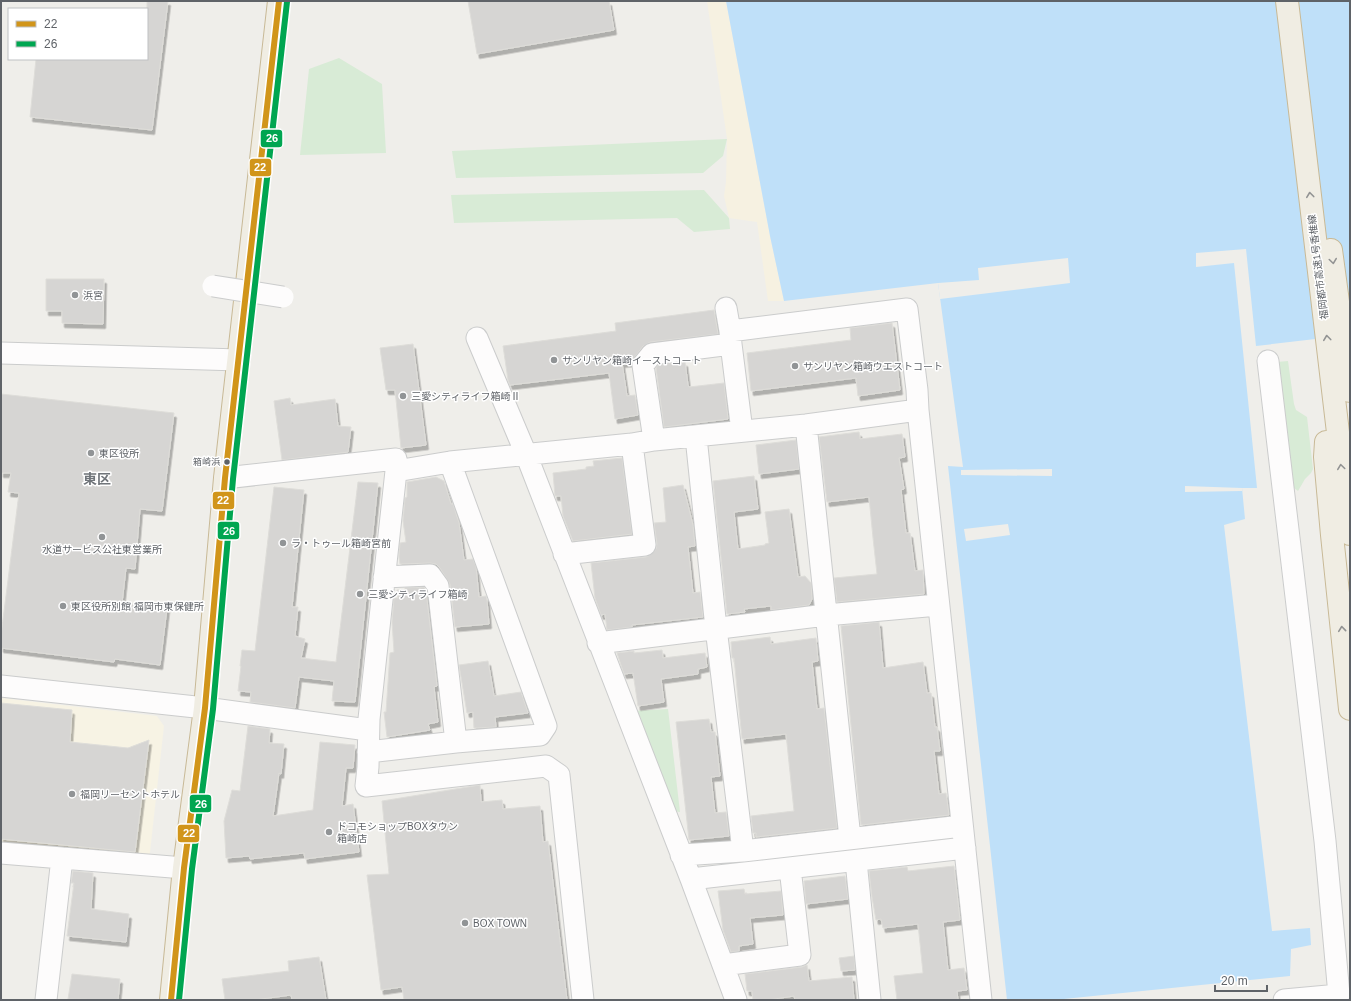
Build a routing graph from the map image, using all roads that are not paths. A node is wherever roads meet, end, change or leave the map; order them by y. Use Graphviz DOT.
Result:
graph roads {
  1 [pos="278,1"];
  2 [pos="1286,1"];
  3 [pos="1296,1"];
  4 [pos="213,286"];
  5 [pos="283,297"];
  6 [pos="726,308"];
  7 [pos="731,337"];
  8 [pos="477,338"];
  9 [pos="1,353"];
  10 [pos="239,360"];
  11 [pos="1268,361"];
  12 [pos="1341,386"];
  13 [pos="918,410"];
  14 [pos="806,425"];
  15 [pos="742,431"];
  16 [pos="696,437"];
  17 [pos="654,440"];
  18 [pos="632,444"];
  19 [pos="526,454"];
  20 [pos="450,462"];
  21 [pos="396,471"];
  22 [pos="225,478"];
  23 [pos="1350,534"];
  24 [pos="564,554"];
  25 [pos="384,577"];
  26 [pos="938,605"];
  27 [pos="826,615"];
  28 [pos="716,628"];
  29 [pos="598,643"];
  30 [pos="1,686"];
  31 [pos="205,708"];
  32 [pos="1350,709"];
  33 [pos="368,730"];
  34 [pos="456,742"];
  35 [pos="368,752"];
  36 [pos="962,826"];
  37 [pos="850,838"];
  38 [pos="965,848"];
  39 [pos="743,851"];
  40 [pos="1,853"];
  41 [pos="681,855"];
  42 [pos="62,858"];
  43 [pos="856,861"];
  44 [pos="184,868"];
  45 [pos="790,868"];
  46 [pos="691,879"];
  47 [pos="723,965"];
  48 [pos="1307,999"];
  49 [pos="46,1000"];
  50 [pos="171,1000"];
  51 [pos="583,1000"];
  52 [pos="736,1000"];
  53 [pos="870,1000"];
  54 [pos="981,1000"];
  55 [pos="1284,1000"];
  1 -- 10 [label="highway"];
  12 -- 2 [label="highway, 福岡都市高速1号香椎線, one-way"];
  3 -- 12 [label="highway, 福岡都市高速1号香椎線, one-way"];
  4 -- 5 [label="street, bridge"];
  6 -- 7 [label="street"];
  7 -- 13 [label="street"];
  7 -- 15 [label="street"];
  7 -- 17 [label="street"];
  8 -- 19 [label="street"];
  9 -- 10 [label="street"];
  10 -- 22 [label="highway"];
  11 -- 48 [label="street"];
  23 -- 12 [label="highway, 福岡都市高速1号香椎線, one-way"];
  32 -- 12 [label="highway, one-way"];
  13 -- 14 [label="street"];
  13 -- 26 [label="street"];
  14 -- 15 [label="street"];
  14 -- 27 [label="street"];
  15 -- 16 [label="street"];
  16 -- 17 [label="street"];
  16 -- 28 [label="street"];
  17 -- 18 [label="street"];
  18 -- 19 [label="street"];
  18 -- 24 [label="street"];
  19 -- 20 [label="street"];
  19 -- 24 [label="street"];
  20 -- 21 [label="street"];
  20 -- 34 [label="street"];
  21 -- 22 [label="street"];
  21 -- 25 [label="street"];
  22 -- 31 [label="highway"];
  24 -- 29 [label="street"];
  25 -- 33 [label="street"];
  25 -- 34 [label="street"];
  26 -- 27 [label="street"];
  26 -- 36 [label="street"];
  27 -- 28 [label="street"];
  27 -- 37 [label="street"];
  28 -- 29 [label="street"];
  28 -- 39 [label="street"];
  29 -- 41 [label="street"];
  30 -- 31 [label="street"];
  31 -- 33 [label="street"];
  31 -- 44 [label="highway"];
  33 -- 35 [label="street"];
  34 -- 35 [label="street"];
  35 -- 51 [label="street"];
  36 -- 37 [label="street"];
  36 -- 38 [label="street"];
  37 -- 39 [label="street"];
  38 -- 43 [label="street"];
  38 -- 54 [label="street"];
  39 -- 41 [label="street"];
  40 -- 42 [label="street"];
  41 -- 46 [label="street"];
  42 -- 44 [label="street"];
  42 -- 49 [label="street"];
  43 -- 45 [label="street"];
  43 -- 53 [label="street"];
  44 -- 50 [label="highway"];
  45 -- 46 [label="street"];
  45 -- 47 [label="street"];
  46 -- 47 [label="street"];
  47 -- 52 [label="street"];
  48 -- 55 [label="street"];
}
